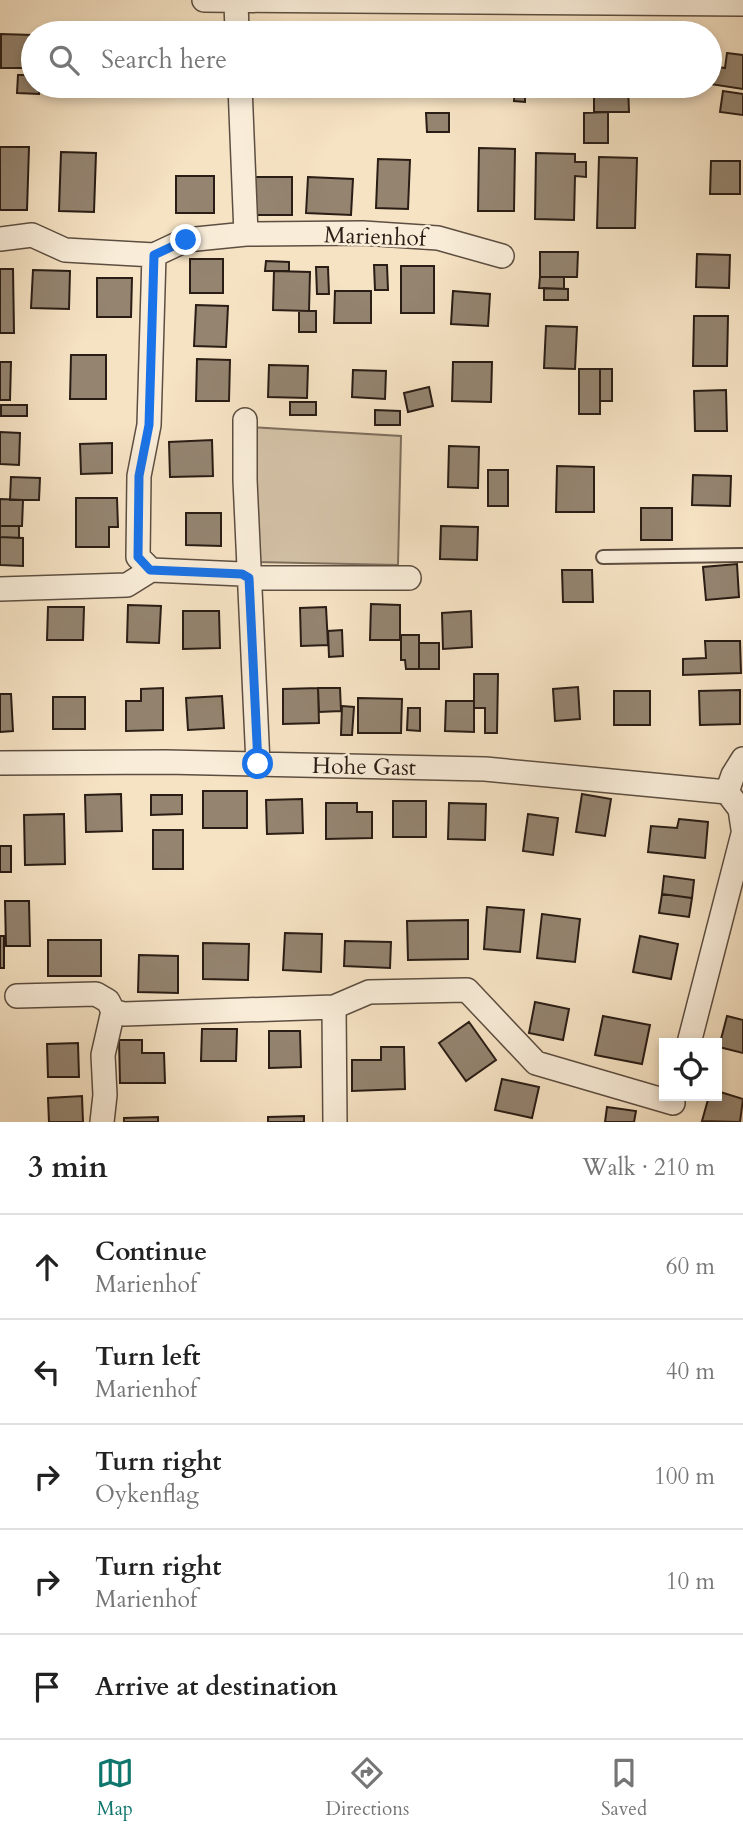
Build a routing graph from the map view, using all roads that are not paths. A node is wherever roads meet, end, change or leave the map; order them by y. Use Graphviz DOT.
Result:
graph roads {
  1 [pos="204,0"];
  2 [pos="236,1"];
  3 [pos="743,4"];
  4 [pos="237,21"];
  5 [pos="240,98"];
  6 [pos="246,234"];
  7 [pos="0,239"];
  8 [pos="154,255"];
  9 [pos="502,256"];
  10 [pos="245,420"];
  11 [pos="743,555"];
  12 [pos="603,557"];
  13 [pos="150,570"];
  14 [pos="249,578"];
  15 [pos="408,578"];
  16 [pos="0,589"];
  17 [pos="743,759"];
  18 [pos="0,763"];
  19 [pos="258,764"];
  20 [pos="727,792"];
  21 [pos="743,831"];
  22 [pos="17,996"];
  23 [pos="334,1007"];
  24 [pos="113,1011"];
  25 [pos="690,1038"];
  26 [pos="673,1107"];
  27 [pos="102,1122"];
  28 [pos="335,1122"];
  1 -- 2 [label="street"];
  2 -- 3 [label="street"];
  2 -- 4 [label="street"];
  5 -- 6 [label="street"];
  6 -- 8 [label="street, Marienhof"];
  6 -- 9 [label="street, Marienhof"];
  7 -- 8 [label="street, Marienhof"];
  8 -- 13 [label="street"];
  10 -- 14 [label="street"];
  11 -- 12 [label="lane"];
  13 -- 14 [label="street"];
  13 -- 16 [label="street"];
  14 -- 15 [label="street"];
  14 -- 19 [label="street"];
  17 -- 20 [label="street"];
  18 -- 19 [label="street, Hohe Gast"];
  19 -- 20 [label="street, Hohe Gast"];
  20 -- 21 [label="street"];
  21 -- 25 [label="street"];
  22 -- 24 [label="street"];
  23 -- 24 [label="street"];
  23 -- 26 [label="street"];
  23 -- 28 [label="street"];
  24 -- 27 [label="street"];
}
